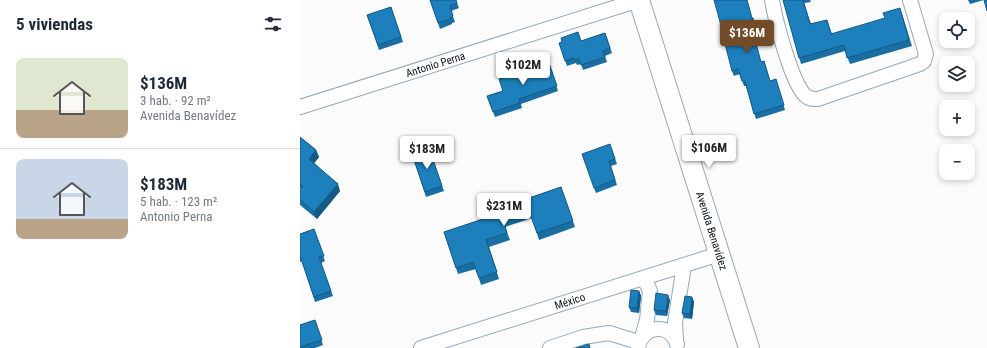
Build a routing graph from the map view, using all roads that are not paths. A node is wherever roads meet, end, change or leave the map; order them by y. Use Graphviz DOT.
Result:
graph roads {
  1 [pos="639,0"];
  2 [pos="772,0"];
  3 [pos="910,0"];
  4 [pos="300,107"];
  5 [pos="719,254"];
  6 [pos="684,265"];
  7 [pos="644,278"];
  8 [pos="639,342"];
  9 [pos="677,344"];
  10 [pos="421,348"];
  11 [pos="550,348"];
  12 [pos="749,348"];
  1 -- 4 [label="street, Antonio Perna"];
  1 -- 5 [label="main road, Avenida Benavídez"];
  2 -- 3 [label="street"];
  5 -- 6 [label="street, México"];
  5 -- 12 [label="main road, Avenida Benavídez"];
  6 -- 7 [label="street, México"];
  6 -- 9 [label="street"];
  7 -- 8 [label="street"];
  7 -- 10 [label="street, México"];
  8 -- 9 [label="street"];
  8 -- 11 [label="street"];
}
